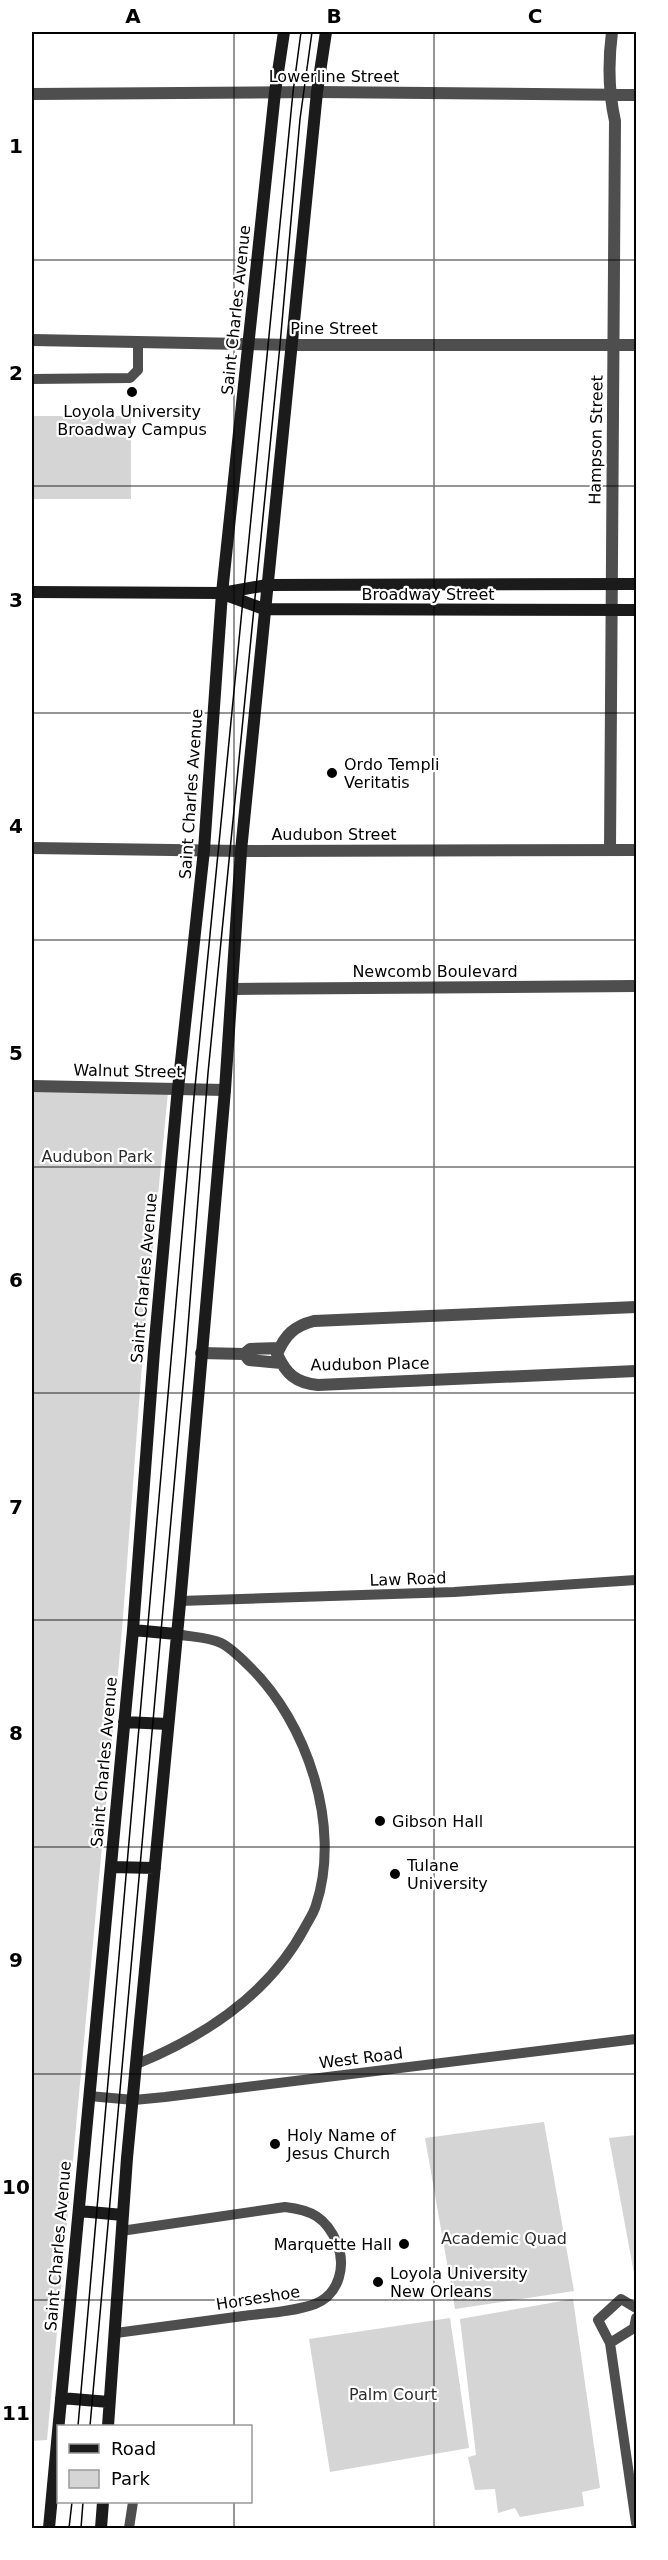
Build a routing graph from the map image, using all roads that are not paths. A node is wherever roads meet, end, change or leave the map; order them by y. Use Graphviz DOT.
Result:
graph roads {
  1 [pos="284,32"];
  2 [pos="326,32"];
  3 [pos="612,32"];
  4 [pos="275,92"];
  5 [pos="317,92"];
  6 [pos="32,94"];
  7 [pos="609,94"];
  8 [pos="636,95"];
  9 [pos="32,340"];
  10 [pos="138,342"];
  11 [pos="249,344"];
  12 [pos="293,345"];
  13 [pos="614,345"];
  14 [pos="636,345"];
  15 [pos="32,379"];
  16 [pos="611,584"];
  17 [pos="636,584"];
  18 [pos="267,585"];
  19 [pos="32,592"];
  20 [pos="222,593"];
  21 [pos="264,609"];
  22 [pos="611,610"];
  23 [pos="636,610"];
  24 [pos="32,848"];
  25 [pos="610,849"];
  26 [pos="204,850"];
  27 [pos="636,850"];
  28 [pos="241,851"];
  29 [pos="636,986"];
  30 [pos="233,989"];
  31 [pos="32,1086"];
  32 [pos="178,1088"];
  33 [pos="225,1090"];
  34 [pos="636,1307"];
  35 [pos="280,1348"];
  36 [pos="201,1353"];
  37 [pos="244,1354"];
  38 [pos="281,1363"];
  39 [pos="636,1371"];
  40 [pos="636,1581"];
  41 [pos="180,1601"];
  42 [pos="133,1630"];
  43 [pos="176,1634"];
  44 [pos="124,1722"];
  45 [pos="168,1724"];
  46 [pos="111,1867"];
  47 [pos="155,1868"];
  48 [pos="636,2039"];
  49 [pos="137,2064"];
  50 [pos="89,2096"];
  51 [pos="134,2100"];
  52 [pos="78,2211"];
  53 [pos="123,2215"];
  54 [pos="121,2232"];
  55 [pos="636,2308"];
  56 [pos="636,2318"];
  57 [pos="116,2333"];
  58 [pos="610,2343"];
  59 [pos="61,2398"];
  60 [pos="110,2402"];
  61 [pos="59,2425"];
  62 [pos="111,2425"];
  63 [pos="57,2442"];
  64 [pos="103,2503"];
  65 [pos="133,2503"];
  66 [pos="636,2523"];
  67 [pos="49,2529"];
  68 [pos="101,2529"];
  69 [pos="129,2529"];
  1 -- 4 [label="main road, Saint Charles Avenue"];
  2 -- 5 [label="main road"];
  3 -- 7 [label="street, Hampson Street"];
  4 -- 5 [label="street, Lowerline Street"];
  4 -- 6 [label="street, Lowerline Street"];
  4 -- 11 [label="main road, Saint Charles Avenue"];
  5 -- 7 [label="street, Lowerline Street"];
  5 -- 12 [label="main road"];
  7 -- 8 [label="street, Lowerline Street"];
  7 -- 13 [label="street, Hampson Street"];
  9 -- 10 [label="street, Pine Street"];
  10 -- 11 [label="street, Pine Street"];
  10 -- 15 [label="lane"];
  11 -- 12 [label="street, Pine Street"];
  11 -- 20 [label="main road, Saint Charles Avenue"];
  12 -- 13 [label="street, Pine Street"];
  12 -- 18 [label="main road"];
  13 -- 14 [label="street, Pine Street"];
  13 -- 16 [label="street, Hampson Street"];
  16 -- 17 [label="main road, Broadway Street"];
  16 -- 18 [label="main road, Broadway Street"];
  16 -- 22 [label="street, Hampson Street"];
  18 -- 20 [label="main road, Broadway Street"];
  18 -- 21 [label="main road"];
  19 -- 20 [label="main road, Broadway Street"];
  20 -- 21 [label="main road, Broadway Street"];
  20 -- 26 [label="main road, Saint Charles Avenue"];
  21 -- 22 [label="main road, Broadway Street"];
  21 -- 28 [label="main road"];
  22 -- 23 [label="main road, Broadway Street"];
  22 -- 25 [label="street, Hampson Street"];
  24 -- 26 [label="street, Audubon Street"];
  25 -- 27 [label="street, Audubon Street"];
  25 -- 28 [label="street, Audubon Street"];
  26 -- 28 [label="street, Audubon Street"];
  26 -- 32 [label="main road, Saint Charles Avenue"];
  28 -- 30 [label="main road"];
  29 -- 30 [label="street, Newcomb Boulevard"];
  30 -- 33 [label="main road"];
  31 -- 32 [label="street, Walnut Street"];
  32 -- 33 [label="street, Walnut Street"];
  32 -- 42 [label="main road, Saint Charles Avenue"];
  33 -- 36 [label="main road"];
  34 -- 35 [label="street"];
  35 -- 37 [label="street"];
  35 -- 38 [label="street"];
  36 -- 37 [label="street"];
  36 -- 41 [label="main road"];
  37 -- 38 [label="street"];
  38 -- 39 [label="street, Audubon Place"];
  40 -- 41 [label="lane, Law Road"];
  41 -- 43 [label="main road"];
  42 -- 43 [label="main road"];
  42 -- 44 [label="main road, Saint Charles Avenue"];
  43 -- 45 [label="main road"];
  43 -- 49 [label="lane"];
  44 -- 45 [label="main road"];
  44 -- 46 [label="main road, Saint Charles Avenue"];
  45 -- 47 [label="main road"];
  46 -- 47 [label="main road"];
  46 -- 50 [label="main road, Saint Charles Avenue"];
  47 -- 49 [label="main road"];
  48 -- 51 [label="lane, West Road"];
  49 -- 51 [label="main road"];
  50 -- 51 [label="lane, West Road"];
  50 -- 52 [label="main road, Saint Charles Avenue"];
  51 -- 53 [label="main road"];
  52 -- 53 [label="main road"];
  52 -- 59 [label="main road, Saint Charles Avenue"];
  53 -- 54 [label="main road"];
  54 -- 57 [label="main road"];
  54 -- 57 [label="lane, Horseshoe"];
  55 -- 58 [label="lane"];
  56 -- 58 [label="lane"];
  57 -- 60 [label="main road"];
  58 -- 66 [label="lane"];
  59 -- 60 [label="main road"];
  59 -- 61 [label="main road, Saint Charles Avenue"];
  60 -- 62 [label="main road"];
  63 -- 67 [label="main road, Saint Charles Avenue"];
  64 -- 68 [label="main road"];
  65 -- 69 [label="lane"];
}
